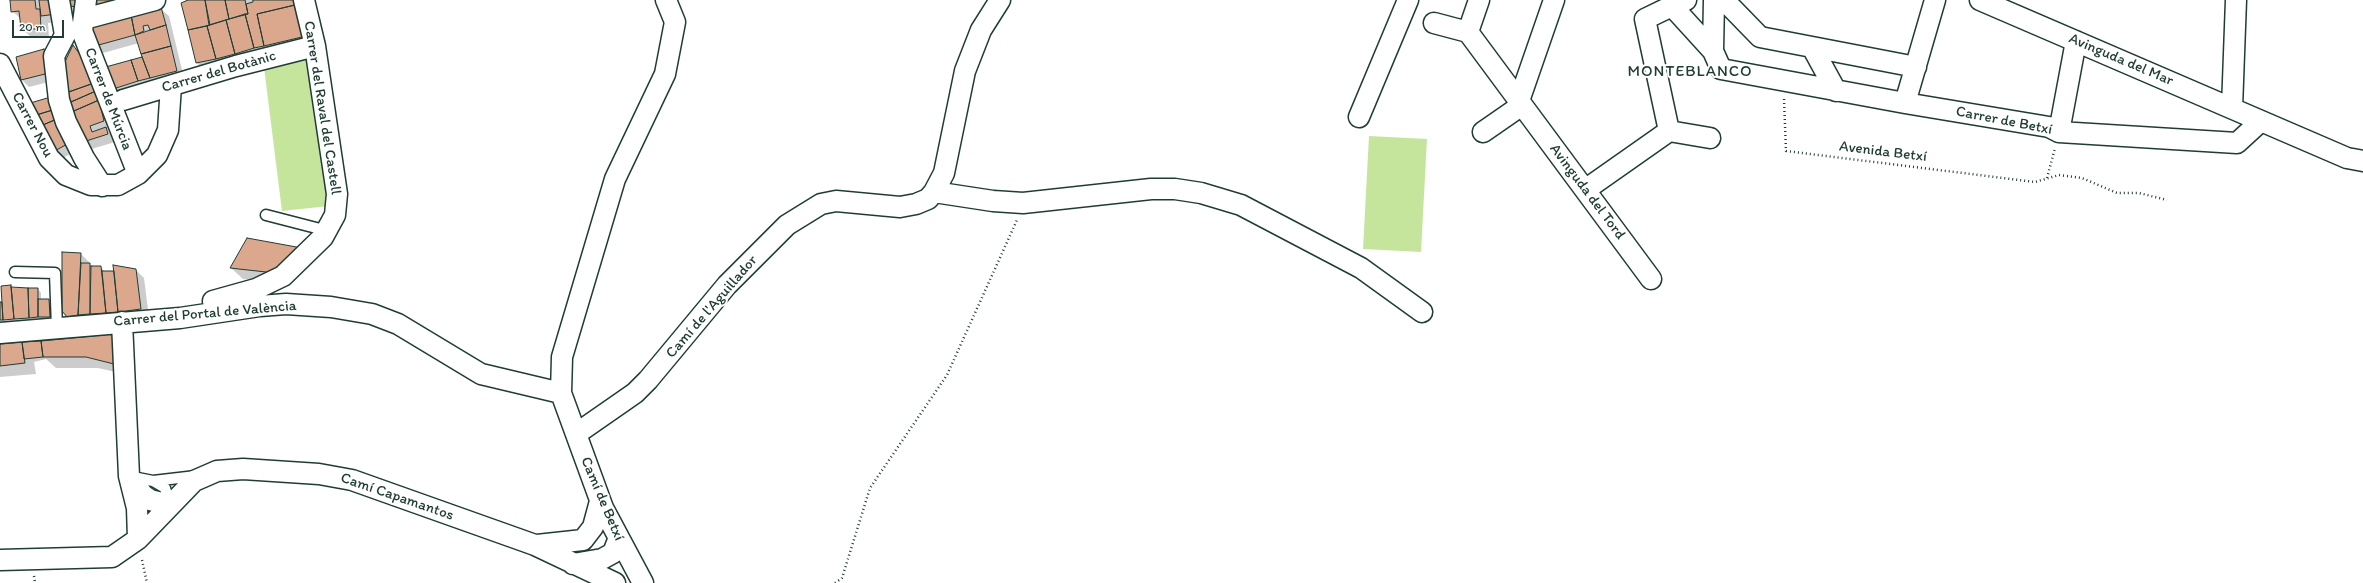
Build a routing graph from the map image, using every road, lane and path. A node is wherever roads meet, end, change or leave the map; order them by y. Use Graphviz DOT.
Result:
graph roads {
  1 [pos="59,0"];
  2 [pos="155,0"];
  3 [pos="304,0"];
  4 [pos="666,0"];
  5 [pos="1000,0"];
  6 [pos="1408,0"];
  7 [pos="1479,0"];
  8 [pos="1554,0"];
  9 [pos="1714,0"];
  10 [pos="1724,0"];
  11 [pos="1935,0"];
  12 [pos="1980,0"];
  13 [pos="2236,0"];
  14 [pos="1679,3"];
  15 [pos="79,21"];
  16 [pos="1434,23"];
  17 [pos="1468,32"];
  18 [pos="2076,41"];
  19 [pos="315,46"];
  20 [pos="1812,47"];
  21 [pos="1713,51"];
  22 [pos="0,64"];
  23 [pos="1916,67"];
  24 [pos="1783,81"];
  25 [pos="171,86"];
  26 [pos="1836,91"];
  27 [pos="123,100"];
  28 [pos="1520,103"];
  29 [pos="1905,104"];
  30 [pos="2232,108"];
  31 [pos="1359,117"];
  32 [pos="2262,120"];
  33 [pos="1669,131"];
  34 [pos="1483,132"];
  35 [pos="2059,132"];
  36 [pos="1710,138"];
  37 [pos="2363,161"];
  38 [pos="138,174"];
  39 [pos="2047,179"];
  40 [pos="102,186"];
  41 [pos="1585,190"];
  42 [pos="934,192"];
  43 [pos="2167,200"];
  44 [pos="1023,203"];
  45 [pos="266,216"];
  46 [pos="328,231"];
  47 [pos="15,272"];
  48 [pos="1651,279"];
  49 [pos="1422,312"];
  50 [pos="180,318"];
  51 [pos="122,322"];
  52 [pos="57,328"];
  53 [pos="0,333"];
  54 [pos="561,393"];
  55 [pos="576,434"];
  56 [pos="206,474"];
  57 [pos="129,476"];
  58 [pos="153,481"];
  59 [pos="600,501"];
  60 [pos="170,505"];
  61 [pos="138,540"];
  62 [pos="583,540"];
  63 [pos="618,540"];
  64 [pos="535,545"];
  65 [pos="0,560"];
  66 [pos="572,564"];
  67 [pos="147,583"];
  68 [pos="615,583"];
  69 [pos="643,583"];
  70 [pos="835,583"];
  1 -- 15 [label="street, Carrer de Múrcia"];
  2 -- 15 [label="street"];
  3 -- 19 [label="street, Carrer del Raval del Castell"];
  4 -- 54 [label="street"];
  5 -- 42 [label="street, Camí de l'Aguillador"];
  6 -- 31 [label="street"];
  7 -- 17 [label="street"];
  8 -- 28 [label="street"];
  9 -- 21 [label="street, Carrer de Betxí"];
  10 -- 20 [label="street"];
  11 -- 23 [label="street"];
  12 -- 18 [label="street, Avinguda del Mar"];
  13 -- 30 [label="street"];
  14 -- 21 [label="street, Carrer de Betxí"];
  14 -- 33 [label="street"];
  15 -- 38 [label="street, Carrer de Múrcia"];
  15 -- 40 [label="street"];
  16 -- 17 [label="street"];
  17 -- 28 [label="street, Avinguda del Tord"];
  18 -- 30 [label="street, Avinguda del Mar"];
  18 -- 35 [label="street, Carrer de Betxí"];
  19 -- 25 [label="street, Carrer del Botànic"];
  19 -- 46 [label="street, Carrer del Raval del Castell"];
  20 -- 23 [label="street"];
  20 -- 26 [label="street"];
  21 -- 24 [label="street, Carrer de Betxí"];
  22 -- 40 [label="street, Carrer Nou"];
  23 -- 29 [label="street"];
  24 -- 26 [label="street, Carrer de Betxí"];
  24 -- 39 [label="path, Avenida Betxí"];
  25 -- 27 [label="street, Carrer del Botànic"];
  25 -- 38 [label="street, Carrer Nou"];
  26 -- 29 [label="street, Carrer de Betxí"];
  28 -- 34 [label="street"];
  28 -- 41 [label="street, Avinguda del Tord"];
  29 -- 35 [label="street, Carrer de Betxí"];
  30 -- 32 [label="street, Avinguda del Mar"];
  32 -- 35 [label="street"];
  32 -- 37 [label="street, Avinguda del Mar"];
  33 -- 36 [label="street"];
  33 -- 41 [label="street"];
  35 -- 39 [label="path"];
  38 -- 40 [label="street, Carrer Nou"];
  39 -- 43 [label="path, Avenida Betxí"];
  41 -- 48 [label="street, Avinguda del Tord"];
  42 -- 44 [label="street"];
  42 -- 55 [label="street, Camí de l'Aguillador"];
  44 -- 49 [label="street"];
  44 -- 70 [label="path"];
  45 -- 46 [label="lane"];
  46 -- 50 [label="street, Carrer del Raval del Castell"];
  47 -- 52 [label="lane"];
  50 -- 51 [label="street, Carrer del Portal de València"];
  50 -- 54 [label="street, Carrer del Portal de València"];
  51 -- 52 [label="street, Carrer del Portal de València"];
  51 -- 57 [label="street"];
  52 -- 53 [label="street, Carrer del Portal de València"];
  54 -- 55 [label="street, Camí de Betxí"];
  55 -- 59 [label="street, Camí de Betxí"];
  56 -- 58 [label="lane"];
  56 -- 60 [label="street, Camí Capamantos"];
  56 -- 64 [label="street, Camí Capamantos"];
  57 -- 58 [label="lane"];
  57 -- 60 [label="street"];
  57 -- 61 [label="street"];
  58 -- 60 [label="lane"];
  59 -- 62 [label="street"];
  59 -- 63 [label="street, Camí de Betxí"];
  60 -- 61 [label="street, Camí Capamantos"];
  61 -- 65 [label="street, Camí Capamantos"];
  61 -- 67 [label="path"];
  62 -- 63 [label="street, Camí Capamantos"];
  62 -- 64 [label="street, Camí Capamantos"];
  63 -- 66 [label="street"];
  63 -- 69 [label="street, Camí de Betxí"];
  64 -- 66 [label="street, Camí Capamantos"];
  66 -- 68 [label="street, Camí Capamantos"];
}
